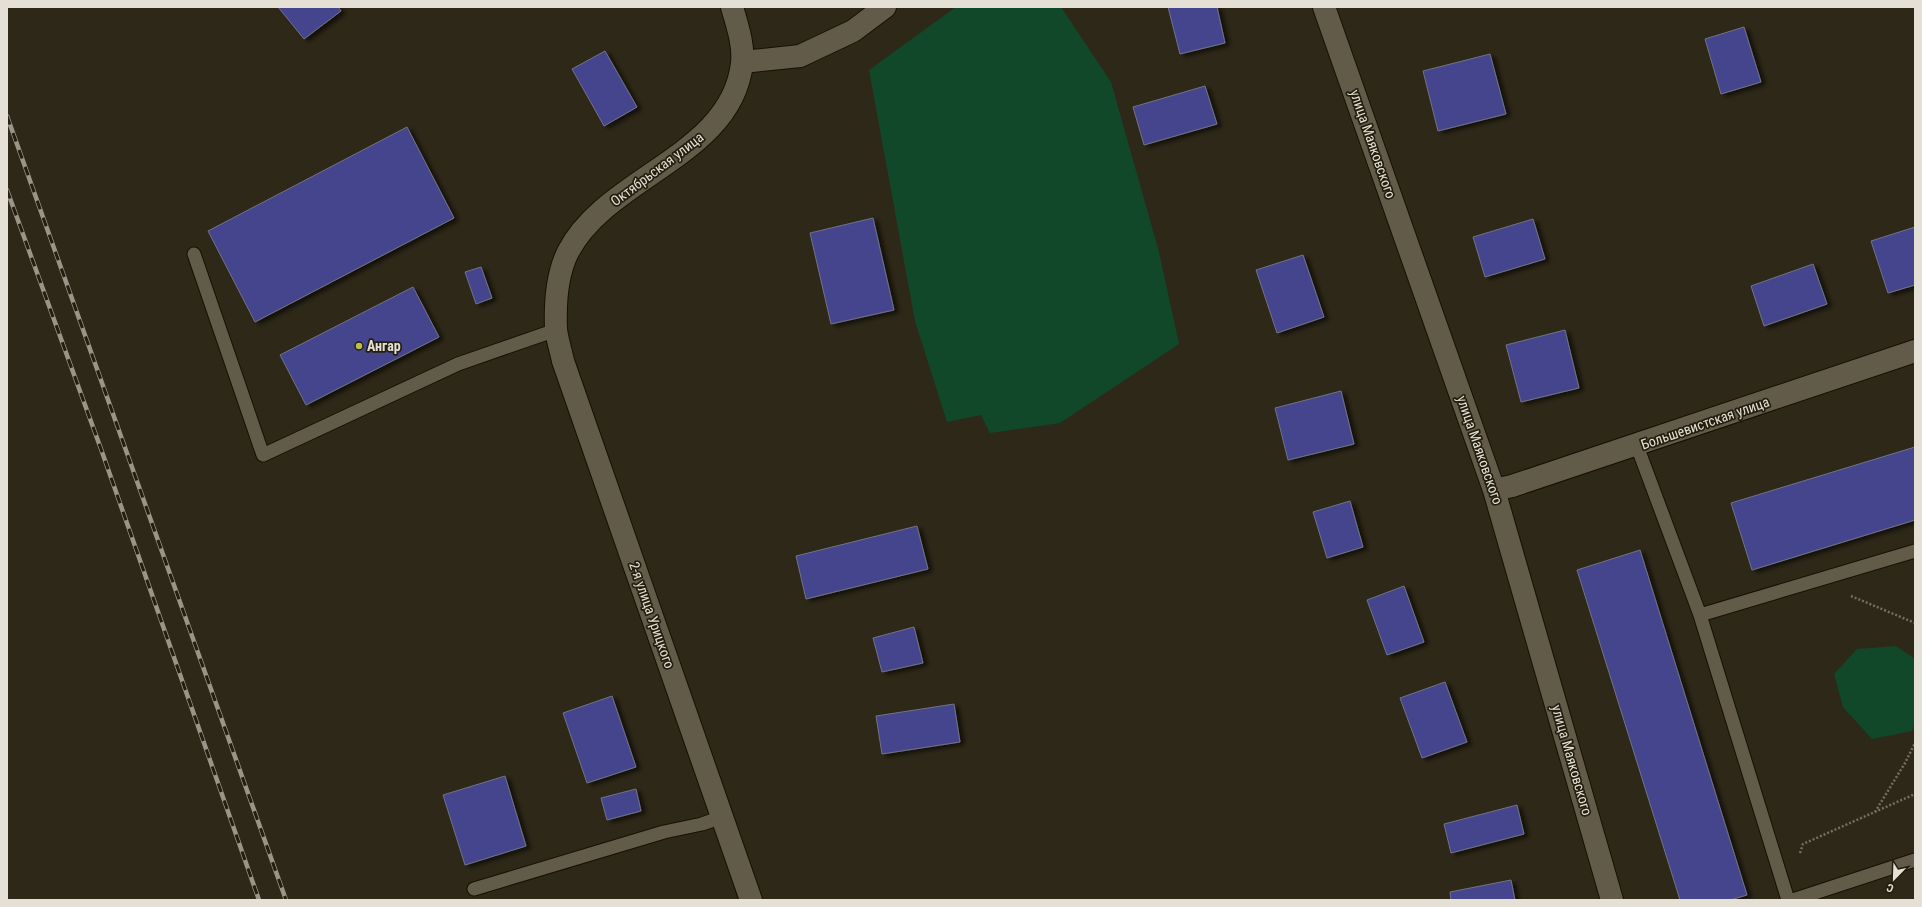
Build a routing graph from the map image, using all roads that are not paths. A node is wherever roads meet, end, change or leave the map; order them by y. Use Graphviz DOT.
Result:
graph roads {
  1 [pos="732,7"];
  2 [pos="886,7"];
  3 [pos="1324,7"];
  4 [pos="742,62"];
  5 [pos="194,254"];
  6 [pos="556,330"];
  7 [pos="1915,352"];
  8 [pos="1637,446"];
  9 [pos="1494,490"];
  10 [pos="1915,551"];
  11 [pos="1700,615"];
  12 [pos="722,818"];
  13 [pos="1915,860"];
  14 [pos="474,889"];
  15 [pos="1786,894"];
  16 [pos="751,900"];
  17 [pos="1612,900"];
  18 [pos="1793,900"];
  1 -- 4 [label="street, Октябрьская улица"];
  2 -- 4 [label="street"];
  3 -- 9 [label="street, улица Маяковского"];
  4 -- 6 [label="street, Октябрьская улица"];
  5 -- 6 [label="lane"];
  6 -- 12 [label="street, 2-я улица Урицкого"];
  7 -- 8 [label="street, Большевистская улица"];
  8 -- 9 [label="street, Большевистская улица"];
  8 -- 11 [label="lane"];
  9 -- 17 [label="street, улица Маяковского"];
  10 -- 11 [label="lane"];
  11 -- 15 [label="lane"];
  12 -- 14 [label="lane"];
  12 -- 16 [label="street, 2-я улица Урицкого"];
  13 -- 18 [label="lane"];
}
